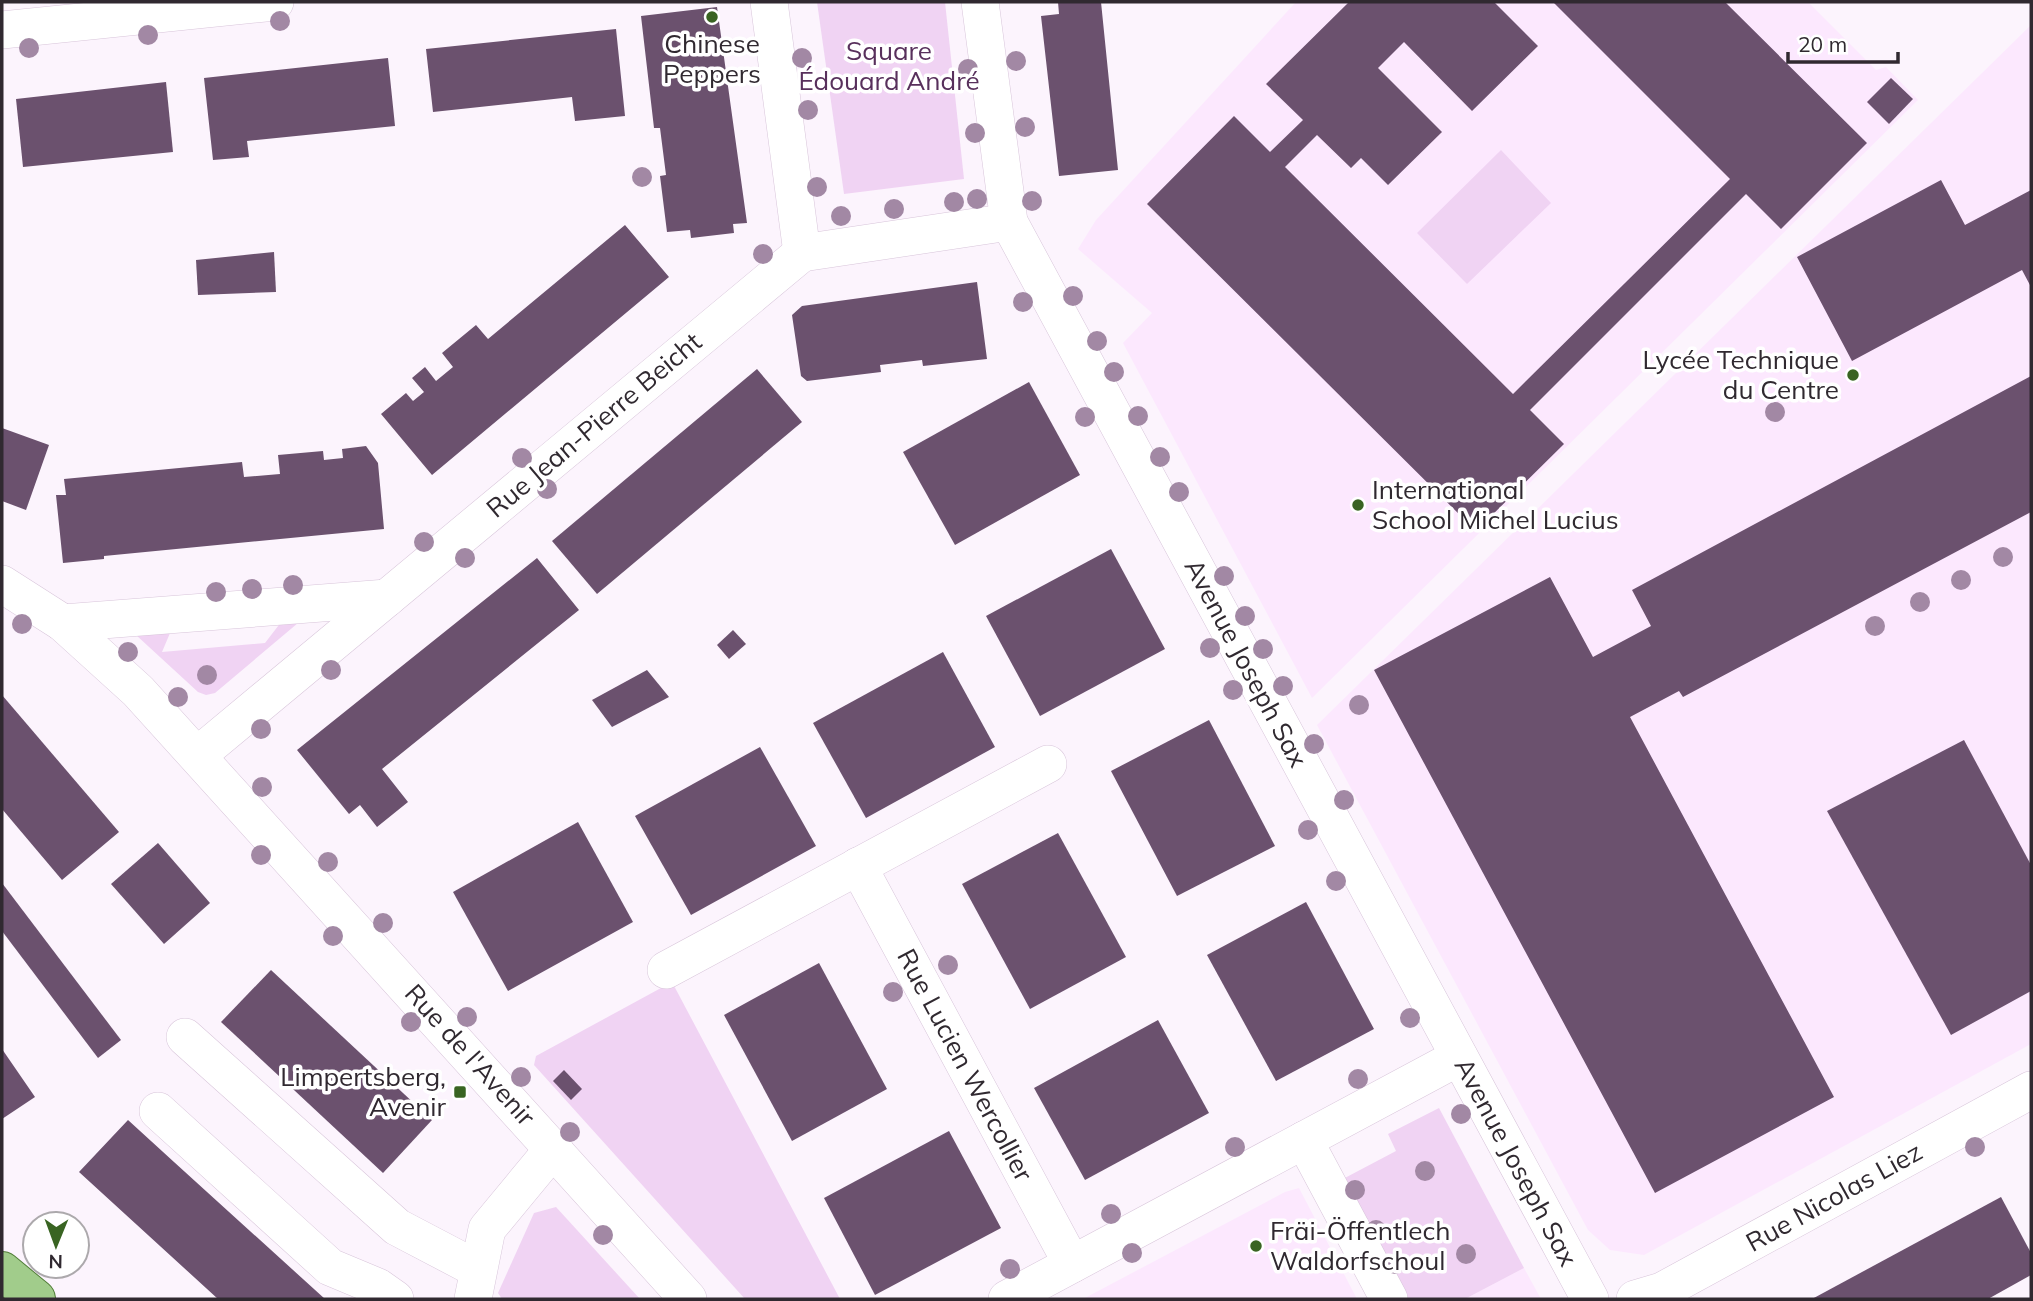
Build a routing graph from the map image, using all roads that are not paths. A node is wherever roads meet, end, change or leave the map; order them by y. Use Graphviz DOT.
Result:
graph roads {
  1 [pos="275,2"];
  2 [pos="769,2"];
  3 [pos="980,2"];
  4 [pos="223,4"];
  5 [pos="2,30"];
  6 [pos="1009,222"];
  7 [pos="802,253"];
  8 [pos="2,584"];
  9 [pos="387,598"];
  10 [pos="63,623"];
  11 [pos="198,755"];
  12 [pos="1048,764"];
  13 [pos="858,866"];
  14 [pos="666,970"];
  15 [pos="185,1037"];
  16 [pos="1459,1057"];
  17 [pos="2031,1090"];
  18 [pos="159,1111"];
  19 [pos="1304,1140"];
  20 [pos="554,1148"];
  21 [pos="1072,1264"];
  22 [pos="2,1271"];
  23 [pos="475,1284"];
  24 [pos="36,1299"];
  25 [pos="395,1299"];
  26 [pos="688,1299"];
  27 [pos="1007,1299"];
  28 [pos="1389,1299"];
  29 [pos="1590,1299"];
  30 [pos="1635,1299"];
  1 -- 4 [label="street"];
  2 -- 7 [label="street"];
  3 -- 6 [label="street, Avenue Joseph Sax"];
  4 -- 5 [label="street"];
  6 -- 7 [label="street"];
  6 -- 16 [label="street, Avenue Joseph Sax"];
  7 -- 9 [label="street, Rue Jean-Pierre Beicht"];
  8 -- 10 [label="street, Rue de l'Avenir"];
  9 -- 10 [label="street"];
  9 -- 11 [label="street, Rue Jean-Pierre Beicht"];
  10 -- 11 [label="street, Rue de l'Avenir"];
  11 -- 20 [label="street, Rue de l'Avenir"];
  12 -- 13 [label="street"];
  13 -- 14 [label="street"];
  13 -- 21 [label="street, Rue Lucien Wercollier"];
  15 -- 23 [label="street, Rue de l'Avenir"];
  16 -- 19 [label="street"];
  16 -- 29 [label="street, Avenue Joseph Sax"];
  17 -- 30 [label="street, Rue Nicolas Liez"];
  18 -- 25 [label="street"];
  19 -- 21 [label="street"];
  19 -- 28 [label="street"];
  20 -- 23 [label="street, Rue de l'Avenir"];
  20 -- 26 [label="street"];
  21 -- 27 [label="street"];
  22 -- 24 [label="main road"];
}
